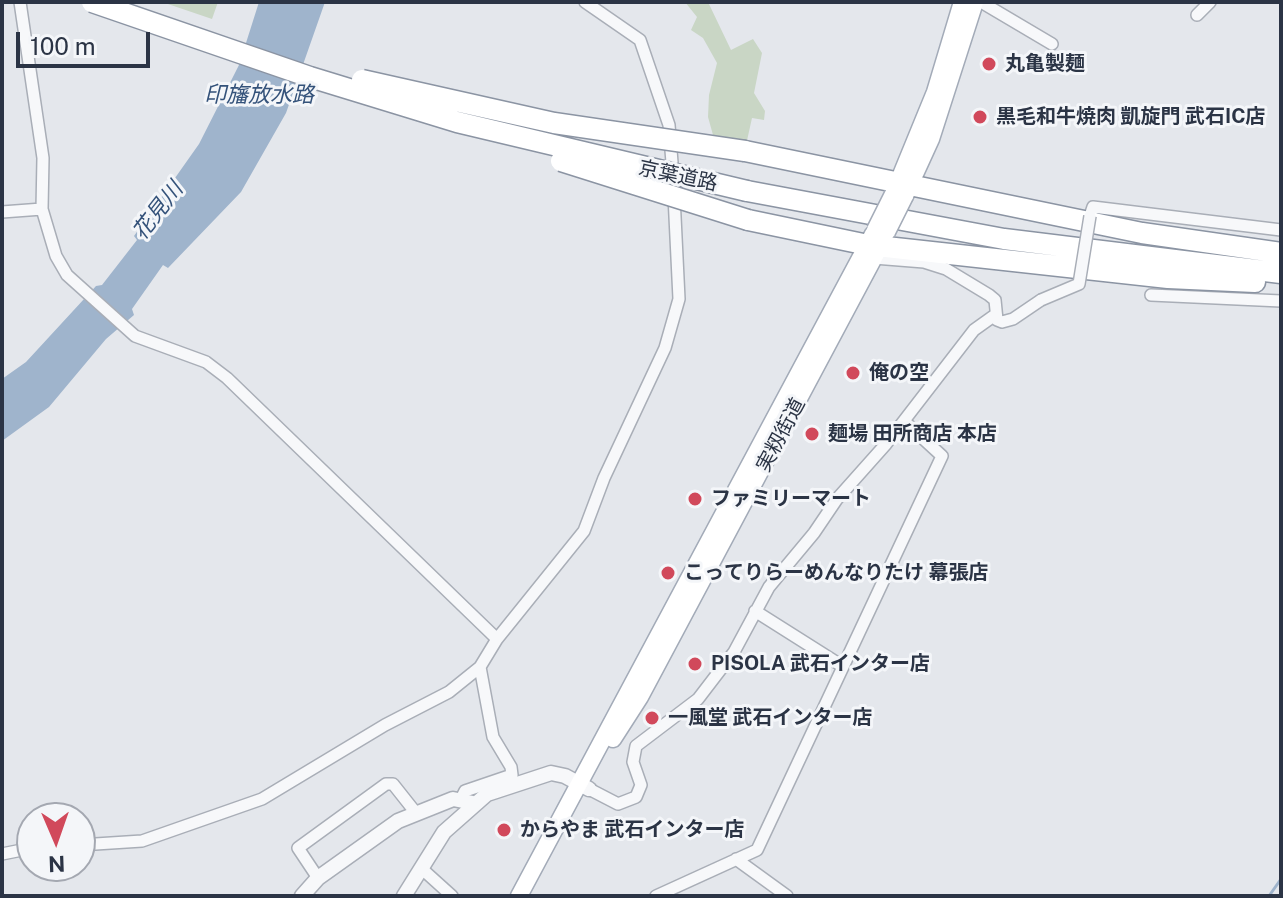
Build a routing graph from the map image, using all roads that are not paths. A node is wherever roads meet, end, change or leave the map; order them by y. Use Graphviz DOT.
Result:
graph roads {
  1 [pos="20,2"];
  2 [pos="92,2"];
  3 [pos="131,2"];
  4 [pos="585,2"];
  5 [pos="962,2"];
  6 [pos="975,2"];
  7 [pos="981,2"];
  8 [pos="1210,2"];
  9 [pos="1197,15"];
  10 [pos="1052,44"];
  11 [pos="360,86"];
  12 [pos="748,184"];
  13 [pos="902,188"];
  14 [pos="42,209"];
  15 [pos="2,212"];
  16 [pos="1281,230"];
  17 [pos="877,242"];
  18 [pos="1281,253"];
  19 [pos="1281,260"];
  20 [pos="1281,273"];
  21 [pos="1281,283"];
  22 [pos="1151,295"];
  23 [pos="1281,301"];
  24 [pos="995,315"];
  25 [pos="904,421"];
  26 [pos="755,611"];
  27 [pos="497,639"];
  28 [pos="842,666"];
  29 [pos="480,667"];
  30 [pos="584,786"];
  31 [pos="467,801"];
  32 [pos="416,813"];
  33 [pos="96,844"];
  34 [pos="736,859"];
  35 [pos="421,868"];
  36 [pos="318,878"];
  37 [pos="302,896"];
  38 [pos="404,896"];
  39 [pos="452,896"];
  40 [pos="519,896"];
  41 [pos="531,896"];
  42 [pos="656,896"];
  43 [pos="787,896"];
  1 -- 14 [label="street"];
  2 -- 11 [label="highway, 京葉道路, bridge"];
  3 -- 11 [label="highway, 京葉道路"];
  4 -- 27 [label="street"];
  5 -- 13 [label="main road, 実籾街道"];
  6 -- 13 [label="main road, 実籾街道"];
  7 -- 10 [label="street"];
  8 -- 9 [label="street"];
  11 -- 12 [label="highway, 京葉道路, bridge"];
  11 -- 13 [label="highway, bridge"];
  11 -- 17 [label="highway, bridge"];
  12 -- 19 [label="highway, 京葉道路"];
  12 -- 20 [label="highway, 京葉道路"];
  13 -- 17 [label="main road, 実籾街道, bridge"];
  13 -- 18 [label="highway"];
  14 -- 15 [label="street"];
  14 -- 27 [label="street"];
  16 -- 24 [label="street, bridge"];
  17 -- 21 [label="highway"];
  17 -- 24 [label="street"];
  17 -- 30 [label="main road, 実籾街道"];
  22 -- 23 [label="street"];
  24 -- 25 [label="street"];
  25 -- 26 [label="street"];
  25 -- 28 [label="street"];
  26 -- 28 [label="street"];
  26 -- 30 [label="street"];
  27 -- 29 [label="street"];
  28 -- 34 [label="street"];
  29 -- 31 [label="street"];
  29 -- 33 [label="street"];
  30 -- 31 [label="street"];
  30 -- 40 [label="main road, 実籾街道"];
  30 -- 41 [label="main road, 実籾街道"];
  31 -- 32 [label="street"];
  31 -- 35 [label="street"];
  32 -- 36 [label="street"];
  32 -- 36 [label="street"];
  34 -- 42 [label="street"];
  34 -- 43 [label="street"];
  35 -- 38 [label="street"];
  35 -- 39 [label="street"];
  36 -- 37 [label="street"];
}
